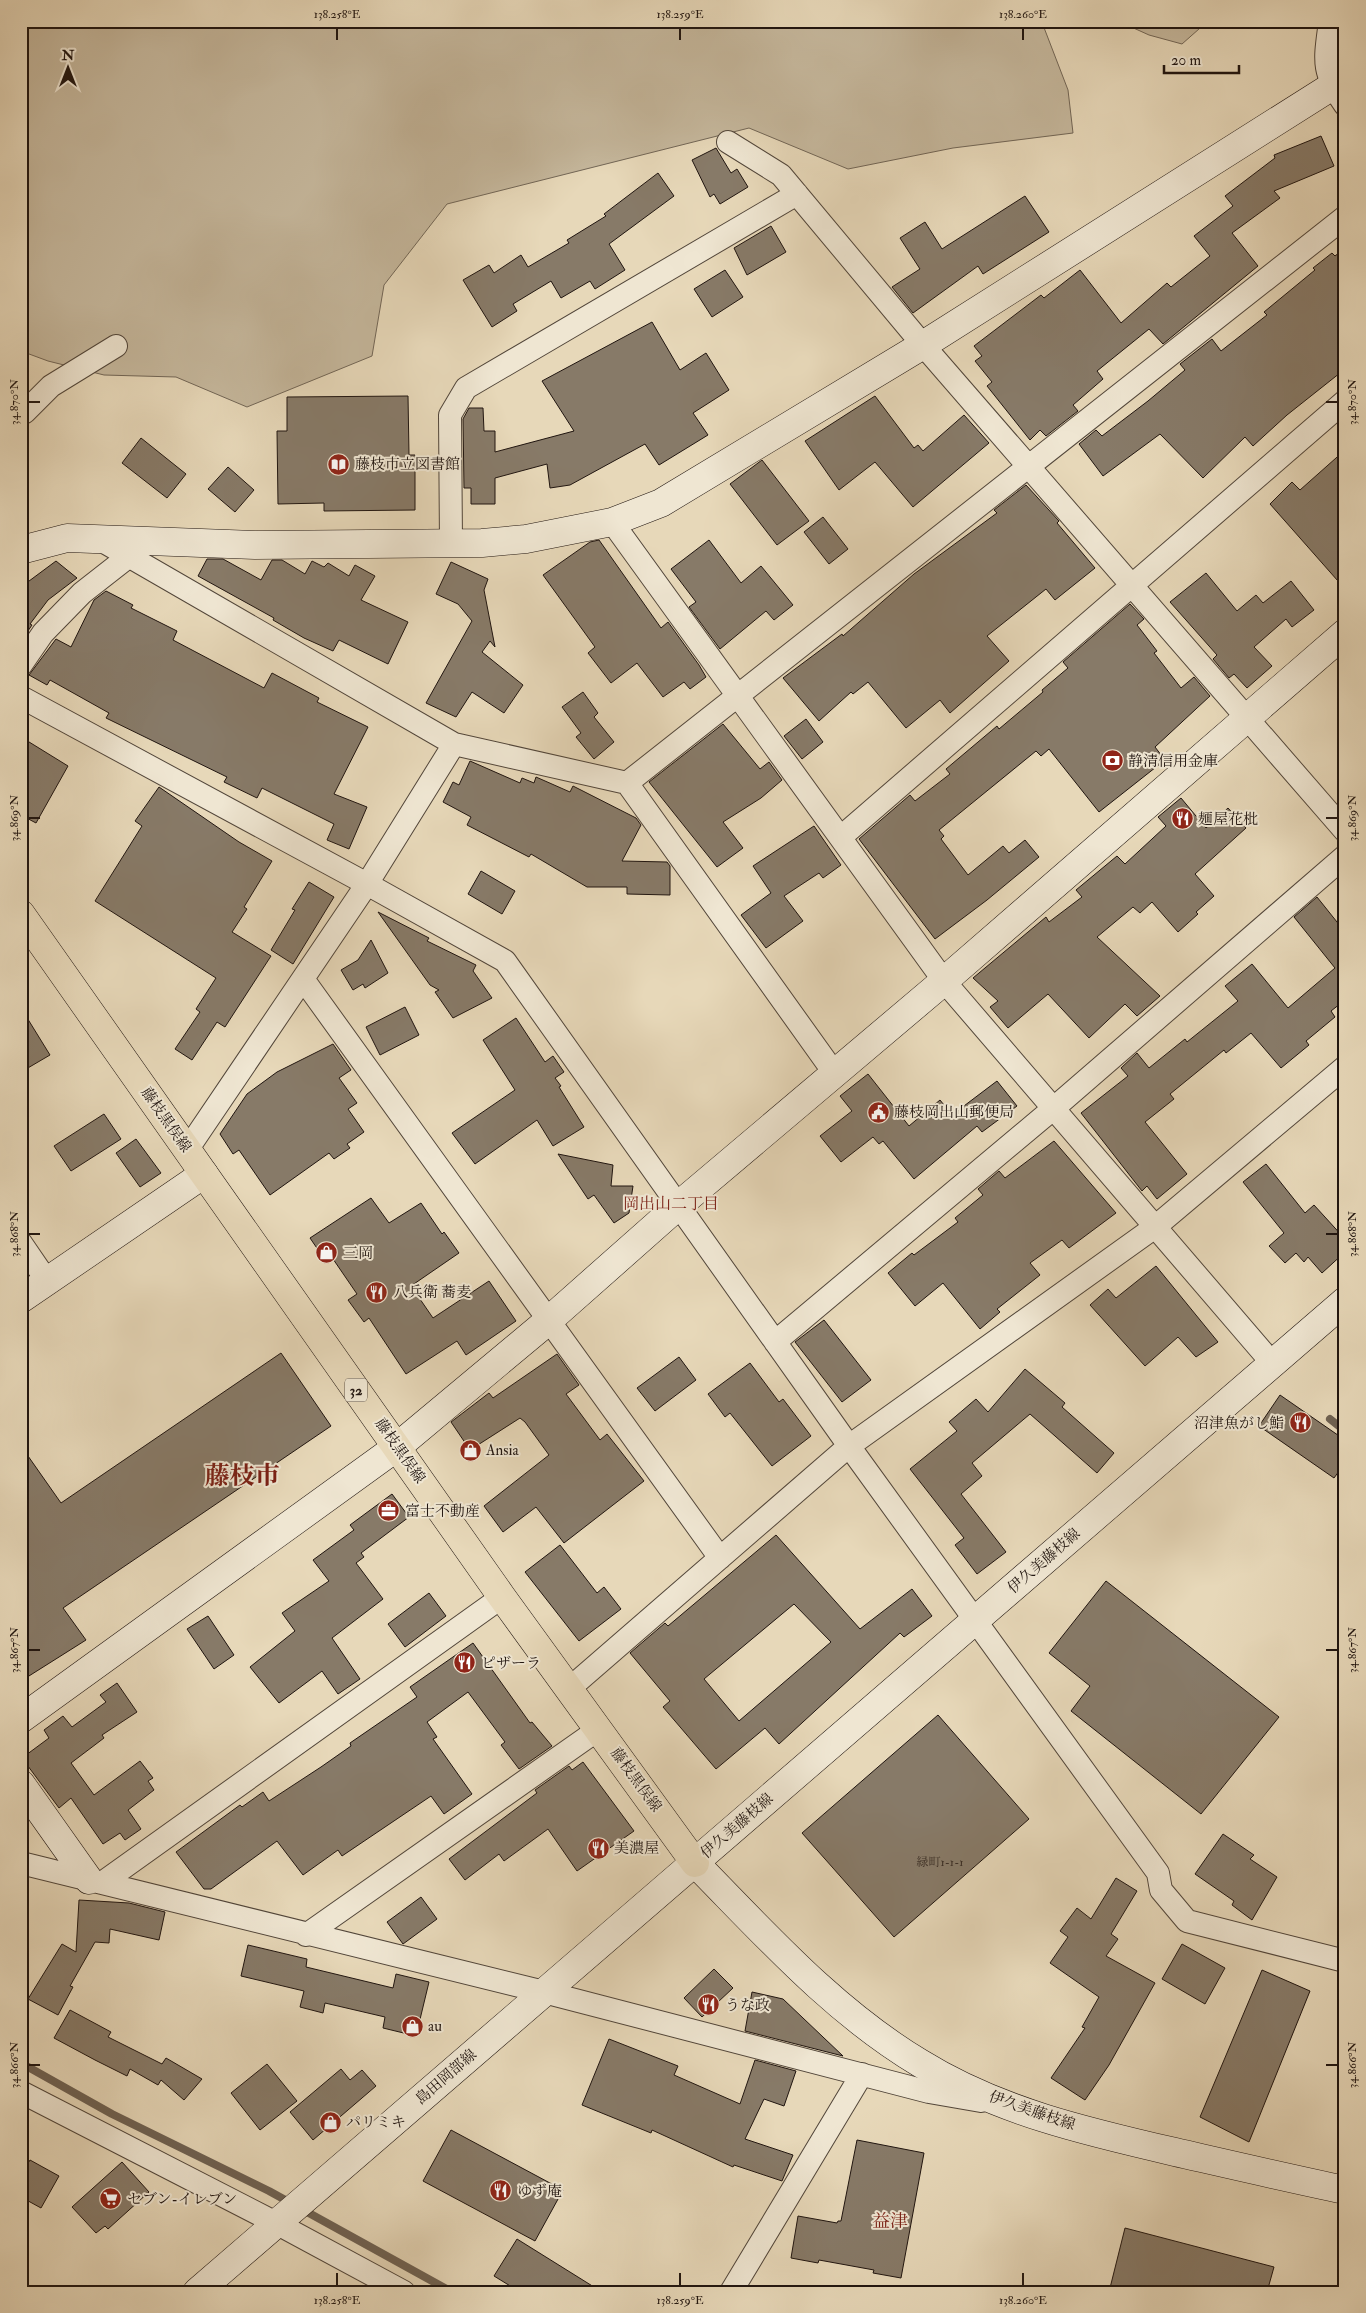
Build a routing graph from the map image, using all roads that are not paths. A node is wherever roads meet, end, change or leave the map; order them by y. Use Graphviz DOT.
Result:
graph roads {
  1 [pos="1330,21"];
  2 [pos="1340,90"];
  3 [pos="728,142"];
  4 [pos="797,194"];
  5 [pos="1345,217"];
  6 [pos="923,345"];
  7 [pos="116,346"];
  8 [pos="1345,401"];
  9 [pos="21,412"];
  10 [pos="1029,466"];
  11 [pos="612,522"];
  12 [pos="99,539"];
  13 [pos="451,543"];
  14 [pos="21,550"];
  15 [pos="128,557"];
  16 [pos="1132,584"];
  17 [pos="1345,633"];
  18 [pos="21,666"];
  19 [pos="738,695"];
  20 [pos="21,697"];
  21 [pos="1247,717"];
  22 [pos="454,744"];
  23 [pos="627,783"];
  24 [pos="1345,831"];
  25 [pos="841,837"];
  26 [pos="1345,856"];
  27 [pos="367,884"];
  28 [pos="21,914"];
  29 [pos="303,979"];
  30 [pos="944,981"];
  31 [pos="1345,1066"];
  32 [pos="835,1074"];
  33 [pos="1054,1108"];
  34 [pos="187,1150"];
  35 [pos="204,1174"];
  36 [pos="679,1205"];
  37 [pos="1155,1227"];
  38 [pos="21,1243"];
  39 [pos="47,1281"];
  40 [pos="21,1299"];
  41 [pos="1345,1301"];
  42 [pos="548,1321"];
  43 [pos="775,1342"];
  44 [pos="1273,1364"];
  45 [pos="849,1446"];
  46 [pos="397,1447"];
  47 [pos="720,1558"];
  48 [pos="502,1597"];
  49 [pos="975,1621"];
  50 [pos="570,1688"];
  51 [pos="21,1719"];
  52 [pos="599,1729"];
  53 [pos="21,1784"];
  54 [pos="21,1863"];
  55 [pos="695,1863"];
  56 [pos="96,1882"];
  57 [pos="306,1934"];
  58 [pos="1345,1960"];
  59 [pos="544,1992"];
  60 [pos="862,2074"];
  61 [pos="21,2092"];
  62 [pos="1003,2105"];
  63 [pos="1345,2190"];
  64 [pos="276,2223"];
  65 [pos="197,2292"];
  66 [pos="404,2292"];
  67 [pos="731,2292"];
  1 -- 2 [label="street"];
  2 -- 6 [label="street"];
  3 -- 4 [label="street"];
  4 -- 6 [label="street"];
  4 -- 13 [label="street"];
  5 -- 10 [label="street"];
  6 -- 10 [label="street"];
  6 -- 11 [label="street"];
  7 -- 9 [label="street"];
  8 -- 16 [label="street"];
  10 -- 16 [label="street"];
  10 -- 19 [label="street"];
  11 -- 13 [label="street"];
  11 -- 19 [label="street"];
  12 -- 13 [label="street"];
  12 -- 14 [label="street"];
  12 -- 15 [label="street"];
  15 -- 18 [label="street"];
  15 -- 22 [label="street"];
  16 -- 21 [label="street"];
  16 -- 25 [label="street"];
  17 -- 21 [label="street"];
  19 -- 23 [label="street"];
  19 -- 25 [label="street"];
  20 -- 27 [label="street"];
  21 -- 24 [label="street"];
  21 -- 30 [label="street"];
  22 -- 23 [label="street"];
  22 -- 27 [label="street"];
  23 -- 32 [label="street"];
  25 -- 30 [label="street"];
  26 -- 33 [label="street"];
  27 -- 29 [label="street"];
  27 -- 36 [label="street"];
  28 -- 34 [label="main road, 藤枝黒俣線 / 32"];
  29 -- 34 [label="street"];
  29 -- 42 [label="street"];
  30 -- 32 [label="street"];
  30 -- 33 [label="street"];
  31 -- 37 [label="street"];
  32 -- 36 [label="street"];
  33 -- 37 [label="street"];
  33 -- 43 [label="street"];
  34 -- 35 [label="main road, 藤枝黒俣線 / 32"];
  35 -- 39 [label="street"];
  35 -- 46 [label="main road, 藤枝黒俣線 / 32"];
  36 -- 42 [label="street"];
  36 -- 43 [label="street"];
  37 -- 44 [label="street"];
  37 -- 45 [label="street"];
  38 -- 39 [label="street"];
  39 -- 40 [label="street"];
  41 -- 44 [label="street, 伊久美藤枝線"];
  42 -- 46 [label="street"];
  42 -- 47 [label="street"];
  43 -- 45 [label="street"];
  44 -- 49 [label="street, 伊久美藤枝線"];
  45 -- 47 [label="street"];
  45 -- 49 [label="street"];
  46 -- 48 [label="main road, 藤枝黒俣線 / 32"];
  46 -- 51 [label="street"];
  47 -- 50 [label="street"];
  48 -- 50 [label="main road, 藤枝黒俣線 / 32"];
  48 -- 56 [label="street"];
  49 -- 55 [label="street, 伊久美藤枝線"];
  49 -- 58 [label="street"];
  50 -- 52 [label="main road, 藤枝黒俣線 / 32"];
  52 -- 55 [label="main road, 藤枝黒俣線 / 32"];
  52 -- 57 [label="street"];
  53 -- 56 [label="street"];
  54 -- 56 [label="street"];
  55 -- 59 [label="street, 島田岡部線"];
  55 -- 62 [label="street, 伊久美藤枝線"];
  56 -- 57 [label="street"];
  57 -- 59 [label="street"];
  59 -- 60 [label="street"];
  59 -- 64 [label="street, 島田岡部線"];
  60 -- 62 [label="street"];
  60 -- 67 [label="street"];
  61 -- 64 [label="street"];
  62 -- 63 [label="street, 伊久美藤枝線"];
  64 -- 65 [label="street, 島田岡部線"];
  64 -- 66 [label="street"];
}
